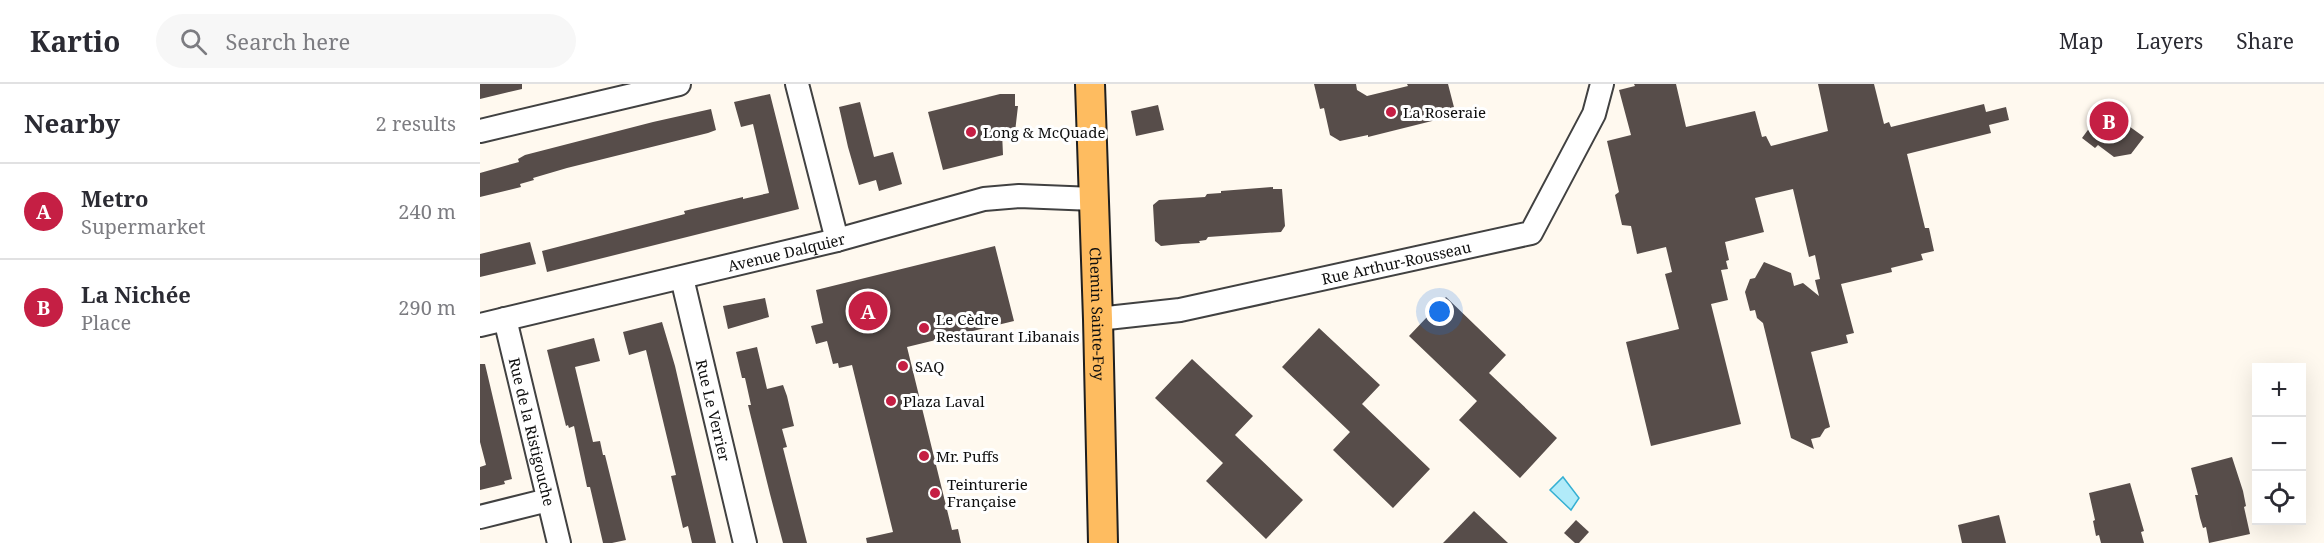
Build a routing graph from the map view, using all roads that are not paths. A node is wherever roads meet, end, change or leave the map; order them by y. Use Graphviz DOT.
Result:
graph roads {
  1 [pos="679,84"];
  2 [pos="797,84"];
  3 [pos="1090,84"];
  4 [pos="1602,84"];
  5 [pos="608,92"];
  6 [pos="480,131"];
  7 [pos="1094,199"];
  8 [pos="837,240"];
  9 [pos="682,278"];
  10 [pos="1098,319"];
  11 [pos="505,320"];
  12 [pos="480,325"];
  13 [pos="548,500"];
  14 [pos="480,517"];
  15 [pos="559,543"];
  16 [pos="745,543"];
  17 [pos="1103,543"];
  1 -- 5 [label="street"];
  2 -- 8 [label="street"];
  3 -- 7 [label="main road, Chemin Sainte-Foy"];
  4 -- 10 [label="street, Rue Arthur-Rousseau"];
  5 -- 6 [label="street"];
  7 -- 8 [label="street, Avenue Dalquier"];
  7 -- 10 [label="main road, Chemin Sainte-Foy"];
  8 -- 9 [label="street, Avenue Dalquier"];
  9 -- 11 [label="street, Avenue Dalquier"];
  9 -- 16 [label="street, Rue Le Verrier"];
  10 -- 17 [label="main road, Chemin Sainte-Foy"];
  11 -- 12 [label="street, Avenue Dalquier"];
  11 -- 13 [label="street, Rue de la Ristigouche"];
  13 -- 14 [label="street"];
  13 -- 15 [label="street, Rue de la Ristigouche"];
}
